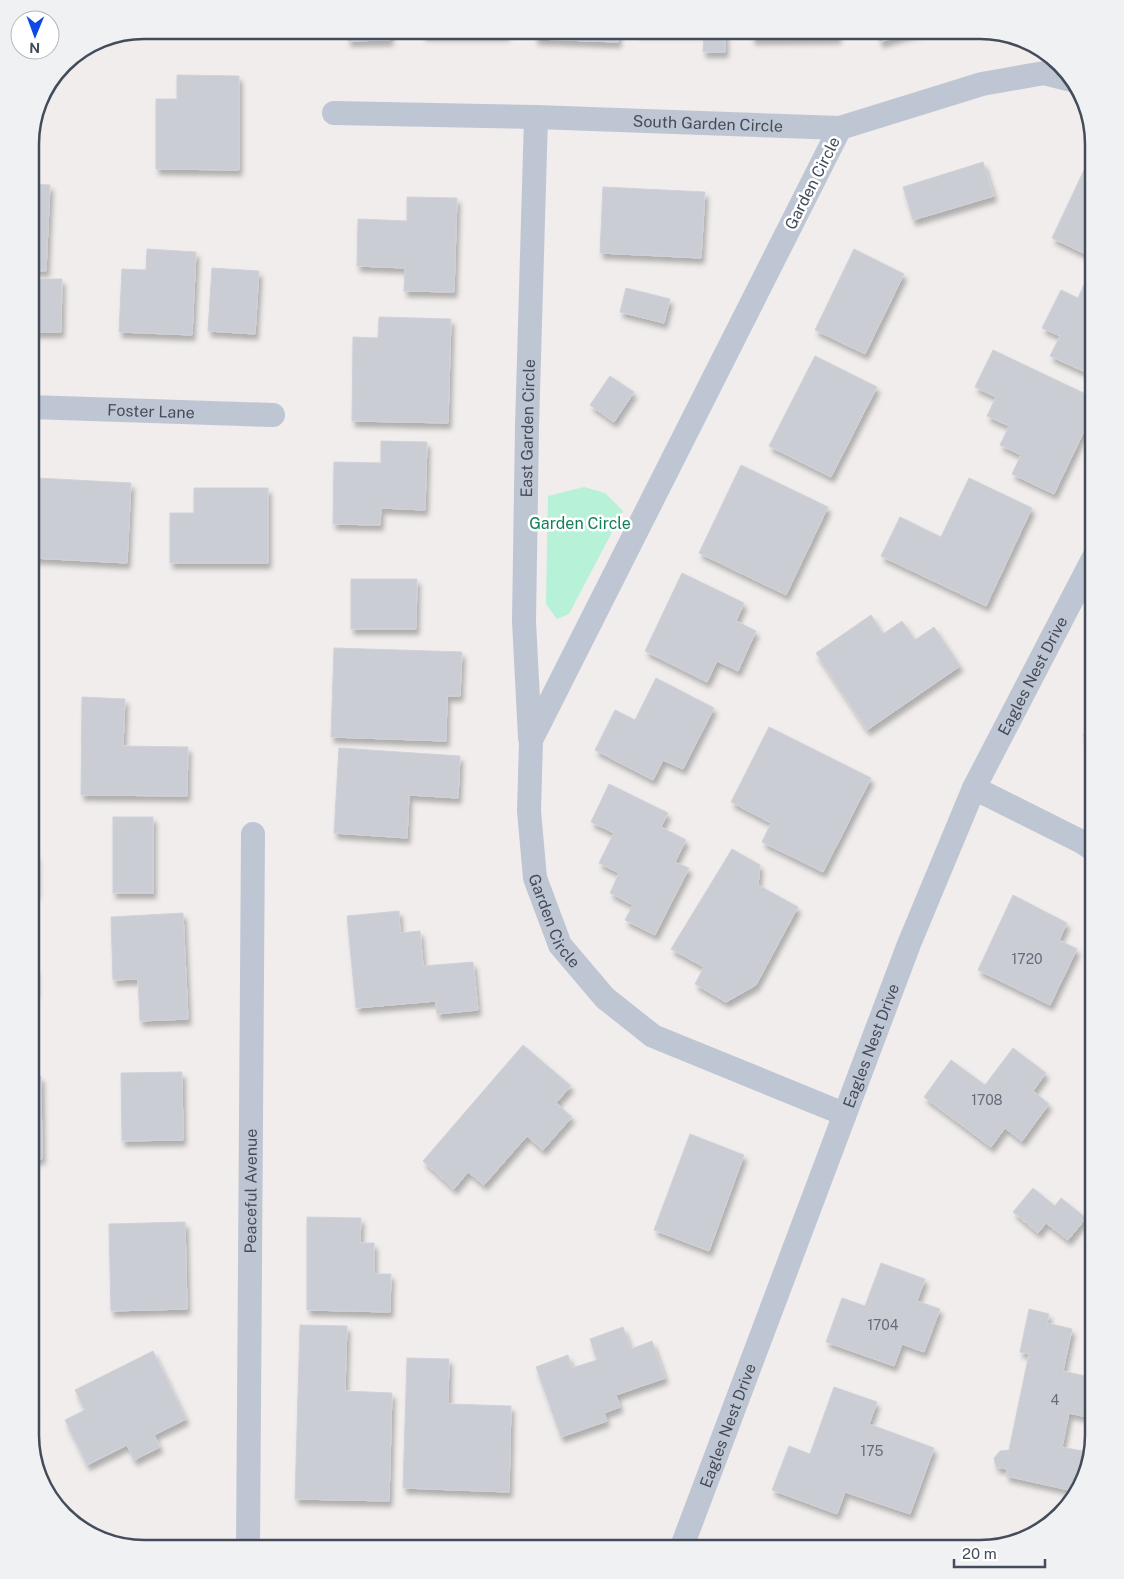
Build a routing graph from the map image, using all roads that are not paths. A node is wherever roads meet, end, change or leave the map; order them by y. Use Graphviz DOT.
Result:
graph roads {
  1 [pos="1062,77"];
  2 [pos="334,113"];
  3 [pos="536,118"];
  4 [pos="840,128"];
  5 [pos="39,407"];
  6 [pos="273,415"];
  7 [pos="1085,574"];
  8 [pos="531,740"];
  9 [pos="974,788"];
  10 [pos="253,834"];
  11 [pos="1085,844"];
  12 [pos="844,1114"];
  13 [pos="248,1540"];
  14 [pos="684,1540"];
  1 -- 4 [label="street, South Garden Circle"];
  2 -- 3 [label="street, South Garden Circle"];
  3 -- 4 [label="street, South Garden Circle"];
  3 -- 8 [label="street, East Garden Circle"];
  4 -- 8 [label="street, Garden Circle"];
  5 -- 6 [label="street, Foster Lane"];
  7 -- 9 [label="street, Eagles Nest Drive"];
  8 -- 12 [label="street, Garden Circle"];
  9 -- 11 [label="street"];
  9 -- 12 [label="street, Eagles Nest Drive"];
  10 -- 13 [label="street, Peaceful Avenue"];
  12 -- 14 [label="street, Eagles Nest Drive"];
}
